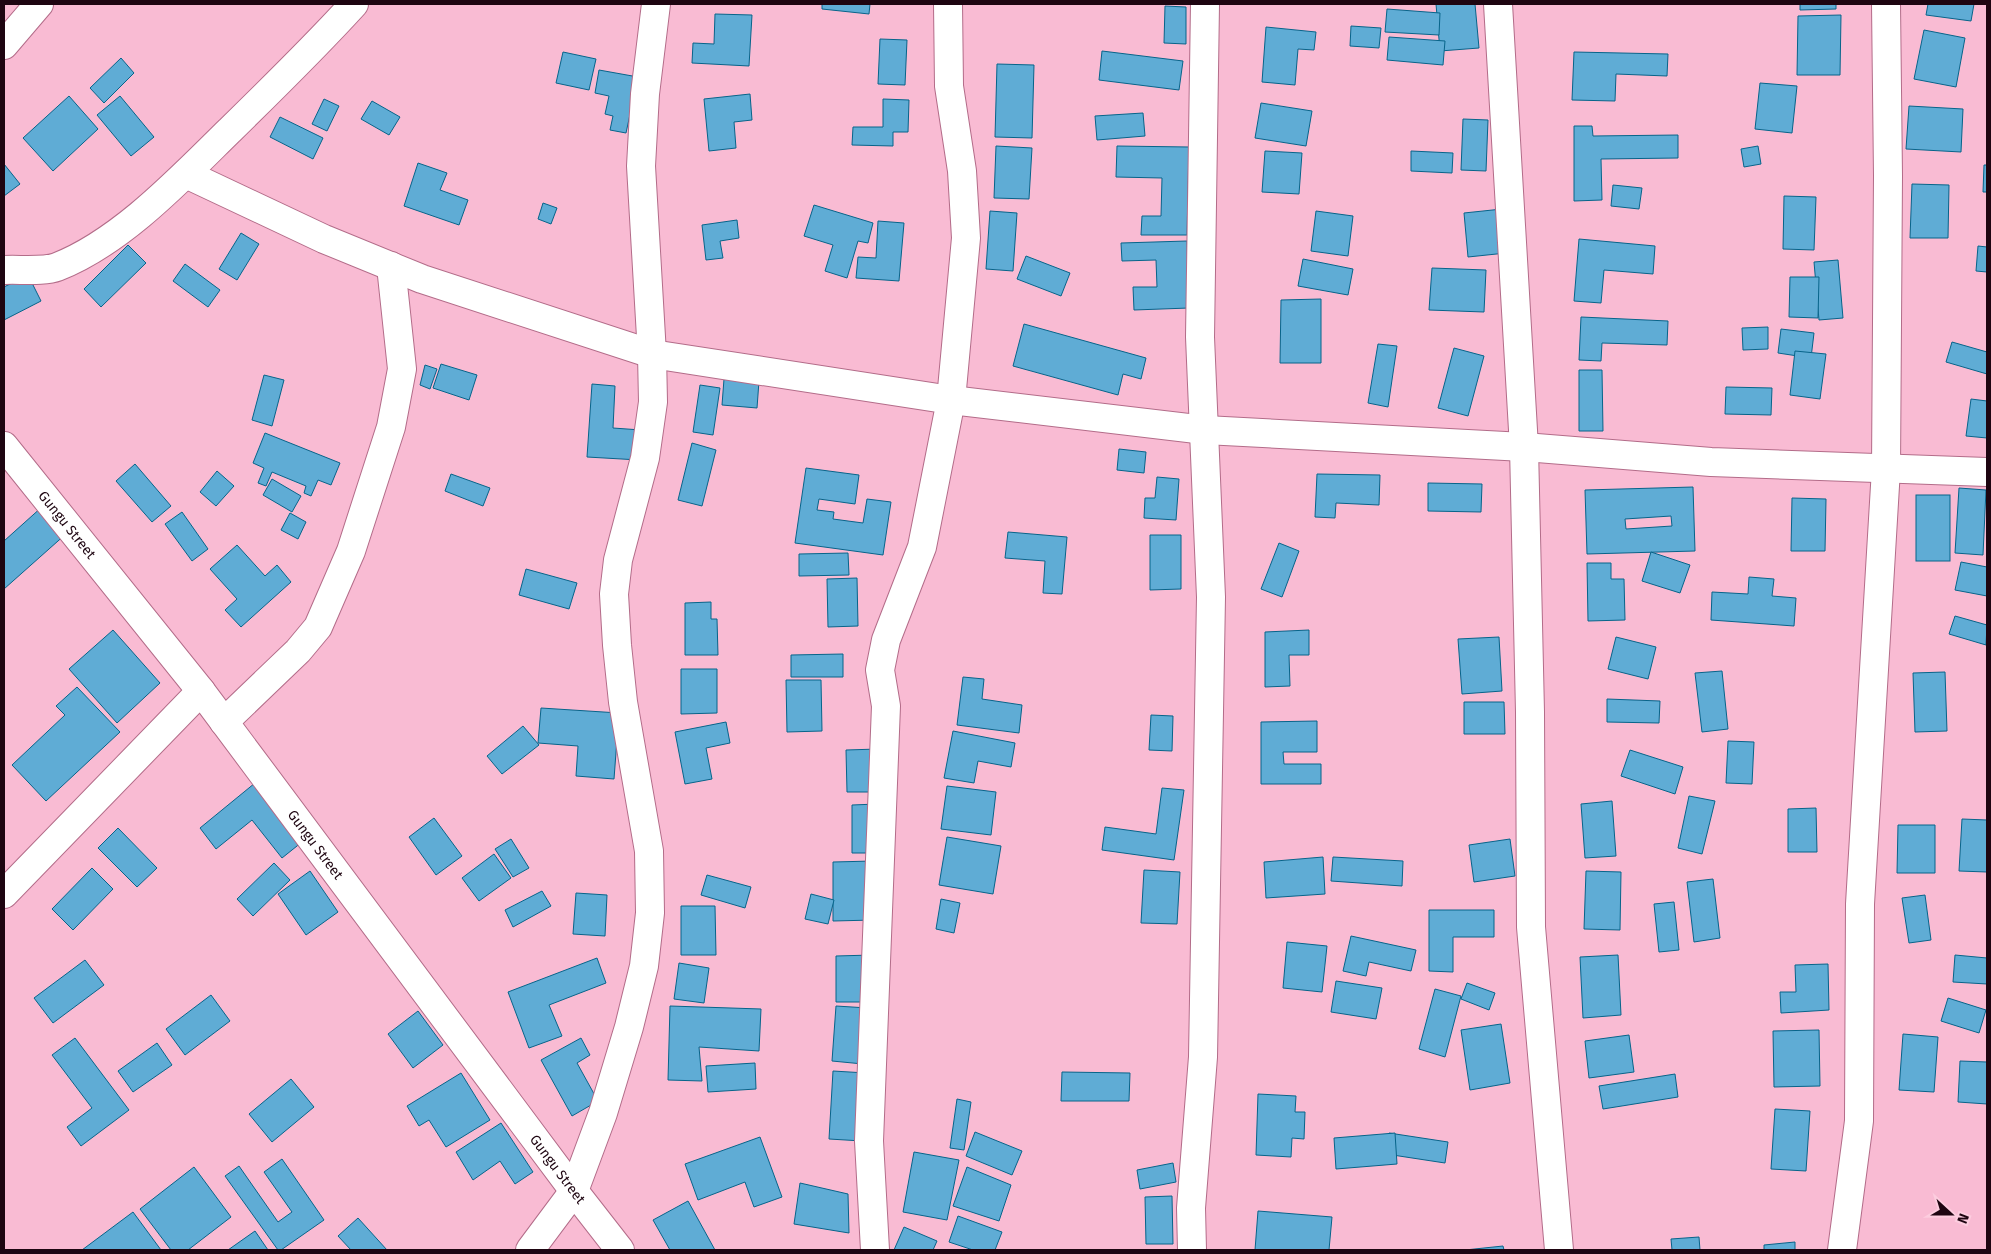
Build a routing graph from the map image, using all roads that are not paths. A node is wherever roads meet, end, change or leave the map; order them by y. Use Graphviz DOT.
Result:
graph roads {
  1 [pos="38,4"];
  2 [pos="354,4"];
  3 [pos="656,4"];
  4 [pos="948,4"];
  5 [pos="1205,4"];
  6 [pos="1498,4"];
  7 [pos="1886,4"];
  8 [pos="4,45"];
  9 [pos="186,174"];
  10 [pos="391,266"];
  11 [pos="4,270"];
  12 [pos="652,354"];
  13 [pos="951,400"];
  14 [pos="1205,430"];
  15 [pos="4,446"];
  16 [pos="1524,447"];
  17 [pos="1886,469"];
  18 [pos="1987,472"];
  19 [pos="200,691"];
  20 [pos="224,722"];
  21 [pos="4,894"];
  22 [pos="574,1191"];
  23 [pos="530,1250"];
  24 [pos="620,1250"];
  25 [pos="875,1250"];
  26 [pos="1192,1250"];
  27 [pos="1559,1250"];
  28 [pos="1842,1250"];
  1 -- 8 [label="street"];
  2 -- 9 [label="street"];
  3 -- 12 [label="street"];
  4 -- 13 [label="street"];
  5 -- 14 [label="street"];
  6 -- 16 [label="street"];
  7 -- 17 [label="street"];
  9 -- 10 [label="street"];
  9 -- 11 [label="street"];
  10 -- 12 [label="street"];
  10 -- 20 [label="street"];
  12 -- 13 [label="street"];
  12 -- 22 [label="street"];
  13 -- 14 [label="street"];
  13 -- 25 [label="street"];
  14 -- 16 [label="street"];
  14 -- 26 [label="street"];
  15 -- 19 [label="street, Gungu Street"];
  16 -- 17 [label="street"];
  16 -- 27 [label="street"];
  17 -- 18 [label="street"];
  17 -- 28 [label="street"];
  19 -- 20 [label="street, Gungu Street"];
  19 -- 21 [label="street"];
  20 -- 22 [label="street, Gungu Street"];
  22 -- 23 [label="street"];
  22 -- 24 [label="street, Gungu Street"];
}
